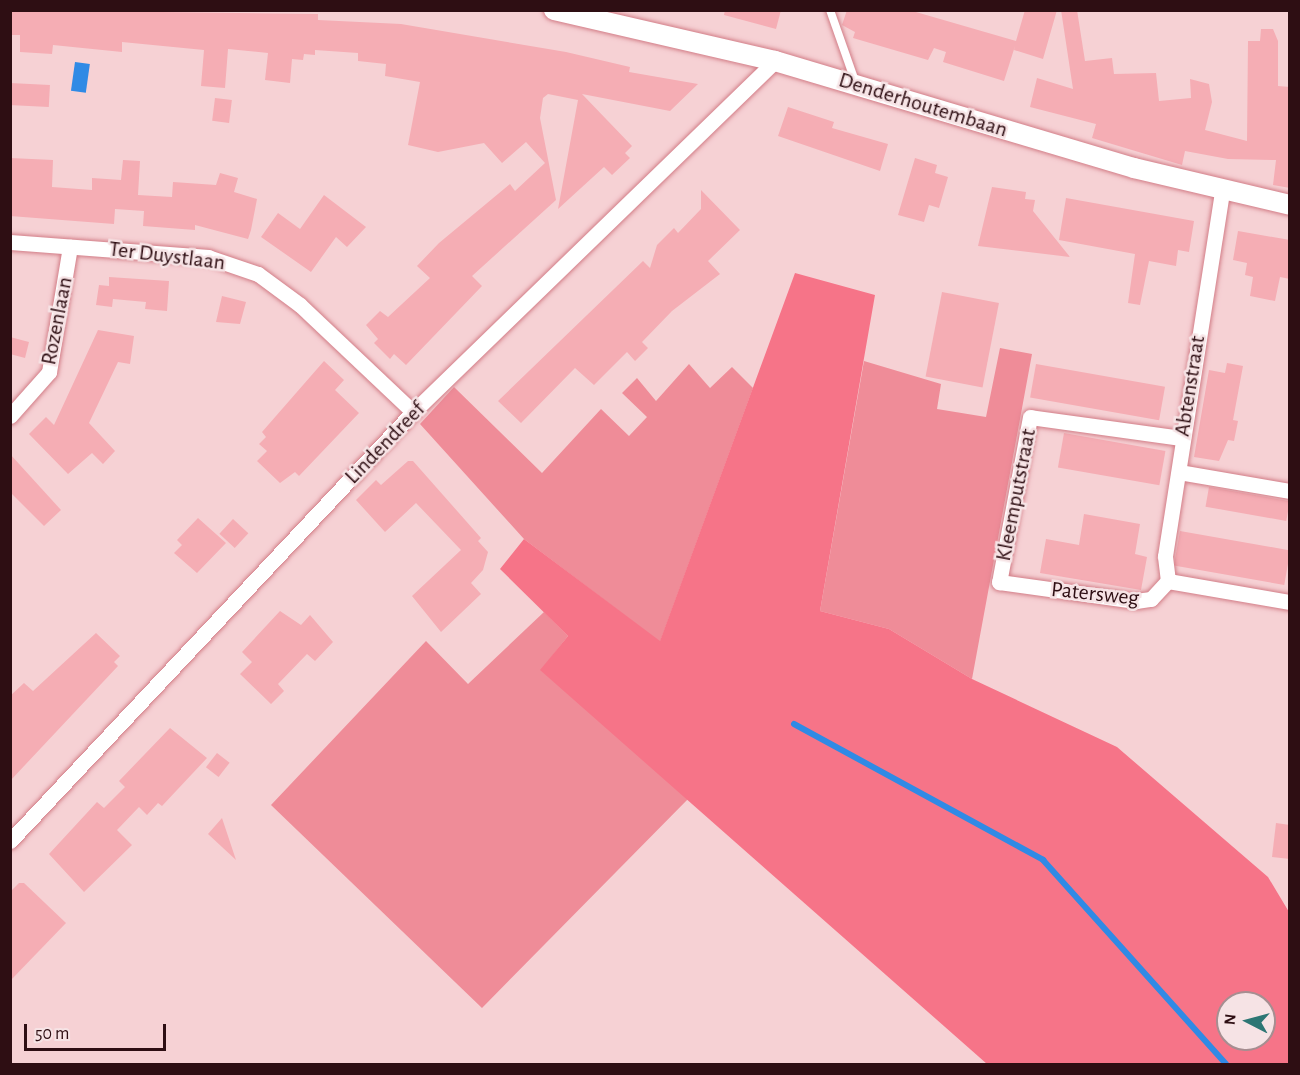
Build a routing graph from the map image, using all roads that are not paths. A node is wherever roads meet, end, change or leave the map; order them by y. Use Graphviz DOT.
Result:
graph roads {
  1 [pos="554,10"];
  2 [pos="830,10"];
  3 [pos="775,61"];
  4 [pos="856,85"];
  5 [pos="1222,190"];
  6 [pos="1290,206"];
  7 [pos="10,242"];
  8 [pos="70,247"];
  9 [pos="413,412"];
  10 [pos="10,417"];
  11 [pos="1181,438"];
  12 [pos="1179,472"];
  13 [pos="1290,491"];
  14 [pos="1168,581"];
  15 [pos="999,582"];
  16 [pos="1290,602"];
  17 [pos="10,841"];
  1 -- 3 [label="street, Denderhoutembaan"];
  2 -- 4 [label="lane"];
  3 -- 4 [label="street, Denderhoutembaan"];
  3 -- 9 [label="street, Lindendreef"];
  4 -- 5 [label="street, Denderhoutembaan"];
  5 -- 6 [label="street, Denderhoutembaan"];
  5 -- 11 [label="street, Abtenstraat"];
  7 -- 8 [label="street, Ter Duystlaan"];
  8 -- 9 [label="street, Ter Duystlaan"];
  8 -- 10 [label="street, Rozenlaan"];
  9 -- 17 [label="street, Lindendreef"];
  11 -- 12 [label="street, Abtenstraat"];
  11 -- 15 [label="street, Kleemputstraat"];
  12 -- 13 [label="street"];
  12 -- 14 [label="street, Abtenstraat"];
  14 -- 15 [label="street, Patersweg"];
  14 -- 16 [label="street, Patersweg"];
}
